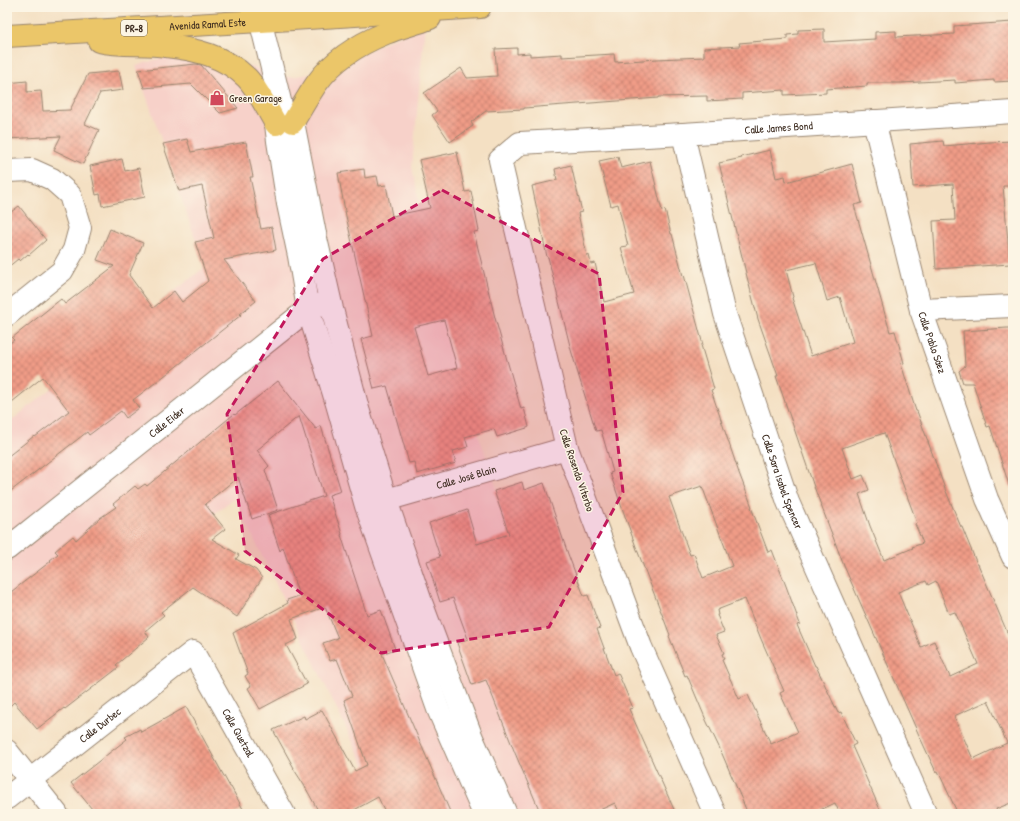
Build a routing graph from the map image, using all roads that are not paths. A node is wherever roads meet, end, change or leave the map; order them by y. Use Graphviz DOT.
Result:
graph roads {
  1 [pos="480,7"];
  2 [pos="452,9"];
  3 [pos="259,14"];
  4 [pos="56,33"];
  5 [pos="7,36"];
  6 [pos="1013,112"];
  7 [pos="284,119"];
  8 [pos="874,121"];
  9 [pos="682,134"];
  10 [pos="545,142"];
  11 [pos="7,171"];
  12 [pos="330,300"];
  13 [pos="1013,306"];
  14 [pos="308,309"];
  15 [pos="920,310"];
  16 [pos="7,315"];
  17 [pos="566,448"];
  18 [pos="376,503"];
  19 [pos="7,549"];
  20 [pos="1013,557"];
  21 [pos="193,652"];
  22 [pos="7,751"];
  23 [pos="30,780"];
  24 [pos="7,798"];
  25 [pos="57,814"];
  26 [pos="284,814"];
  27 [pos="484,814"];
  28 [pos="506,814"];
  29 [pos="715,814"];
  30 [pos="926,814"];
  1 -- 2 [label="main road, Avenida Ramal Este / PR-8"];
  2 -- 3 [label="main road, Avenida Ramal Este / PR-8"];
  2 -- 7 [label="main road"];
  3 -- 4 [label="main road, Avenida Ramal Este / PR-8"];
  3 -- 7 [label="street"];
  4 -- 5 [label="main road, Avenida Ramal Este / PR-8"];
  4 -- 7 [label="main road"];
  6 -- 8 [label="street, Calle James Bond"];
  7 -- 12 [label="street"];
  7 -- 14 [label="street"];
  8 -- 9 [label="street, Calle James Bond"];
  8 -- 15 [label="street, Calle Pablo Sáez"];
  9 -- 10 [label="street, Calle James Bond"];
  9 -- 30 [label="street, Calle Sara Isabel Spencer"];
  10 -- 17 [label="street, Calle Rosendo Viterbo"];
  11 -- 16 [label="street"];
  12 -- 14 [label="street, Calle Eider"];
  12 -- 18 [label="street"];
  13 -- 15 [label="street"];
  14 -- 18 [label="street"];
  14 -- 19 [label="street, Calle Eider"];
  15 -- 20 [label="street, Calle Pablo Sáez"];
  17 -- 18 [label="street, Calle José Blain"];
  17 -- 29 [label="street, Calle Rosendo Viterbo"];
  18 -- 27 [label="street"];
  18 -- 28 [label="street"];
  21 -- 23 [label="street, Calle Durbec"];
  21 -- 26 [label="street, Calle Quetzal"];
  22 -- 23 [label="street"];
  23 -- 24 [label="street, Calle Durbec"];
  23 -- 25 [label="street"];
}
